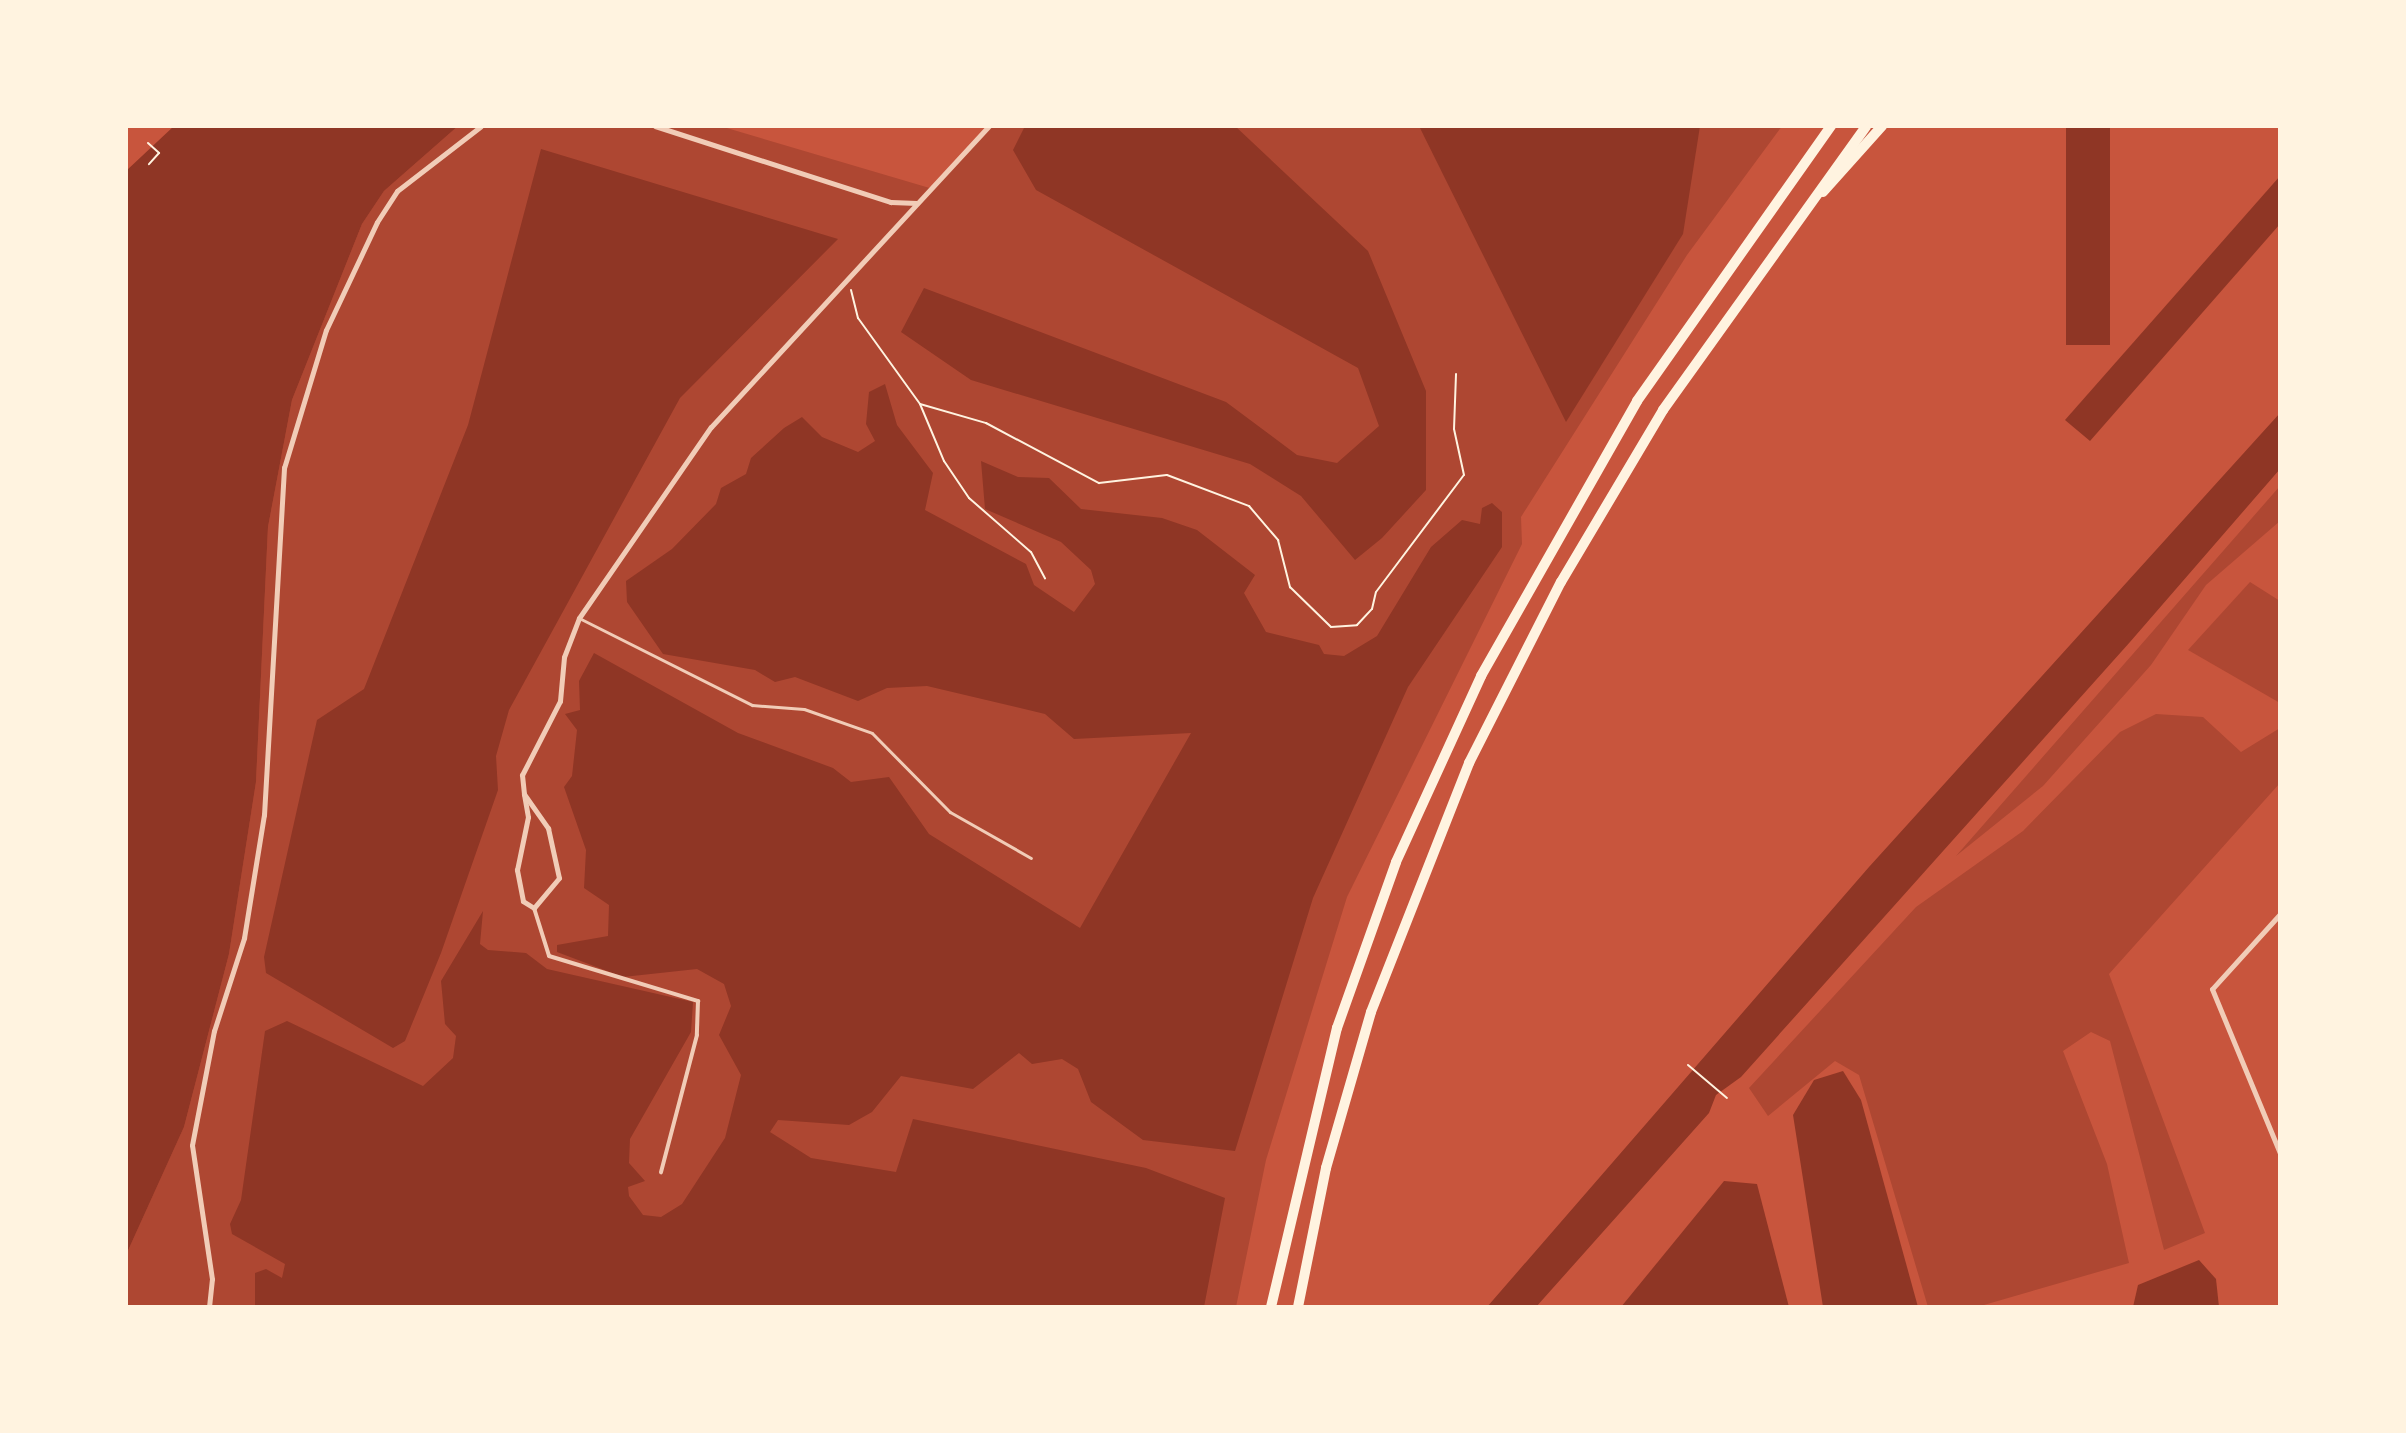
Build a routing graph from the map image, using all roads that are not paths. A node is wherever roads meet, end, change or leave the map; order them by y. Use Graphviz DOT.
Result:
graph roads {
  1 [pos="481,126"];
  2 [pos="655,126"];
  3 [pos="989,126"];
  4 [pos="1831,126"];
  5 [pos="1866,126"];
  6 [pos="1882,126"];
  7 [pos="918,203"];
  8 [pos="1783,234"];
  9 [pos="579,618"];
  10 [pos="524,794"];
  11 [pos="1031,858"];
  12 [pos="534,908"];
  13 [pos="2280,914"];
  14 [pos="2280,1153"];
  15 [pos="661,1172"];
  16 [pos="209,1307"];
  17 [pos="1271,1307"];
  18 [pos="1298,1307"];
  1 -- 16 [label="street"];
  2 -- 7 [label="street"];
  3 -- 7 [label="street"];
  4 -- 17 [label="highway"];
  5 -- 8 [label="highway"];
  6 -- 8 [label="highway"];
  7 -- 9 [label="street"];
  8 -- 18 [label="highway"];
  9 -- 10 [label="street"];
  9 -- 11 [label="lane"];
  10 -- 12 [label="street"];
  10 -- 12 [label="street"];
  12 -- 15 [label="street"];
  13 -- 14 [label="street"];
}
